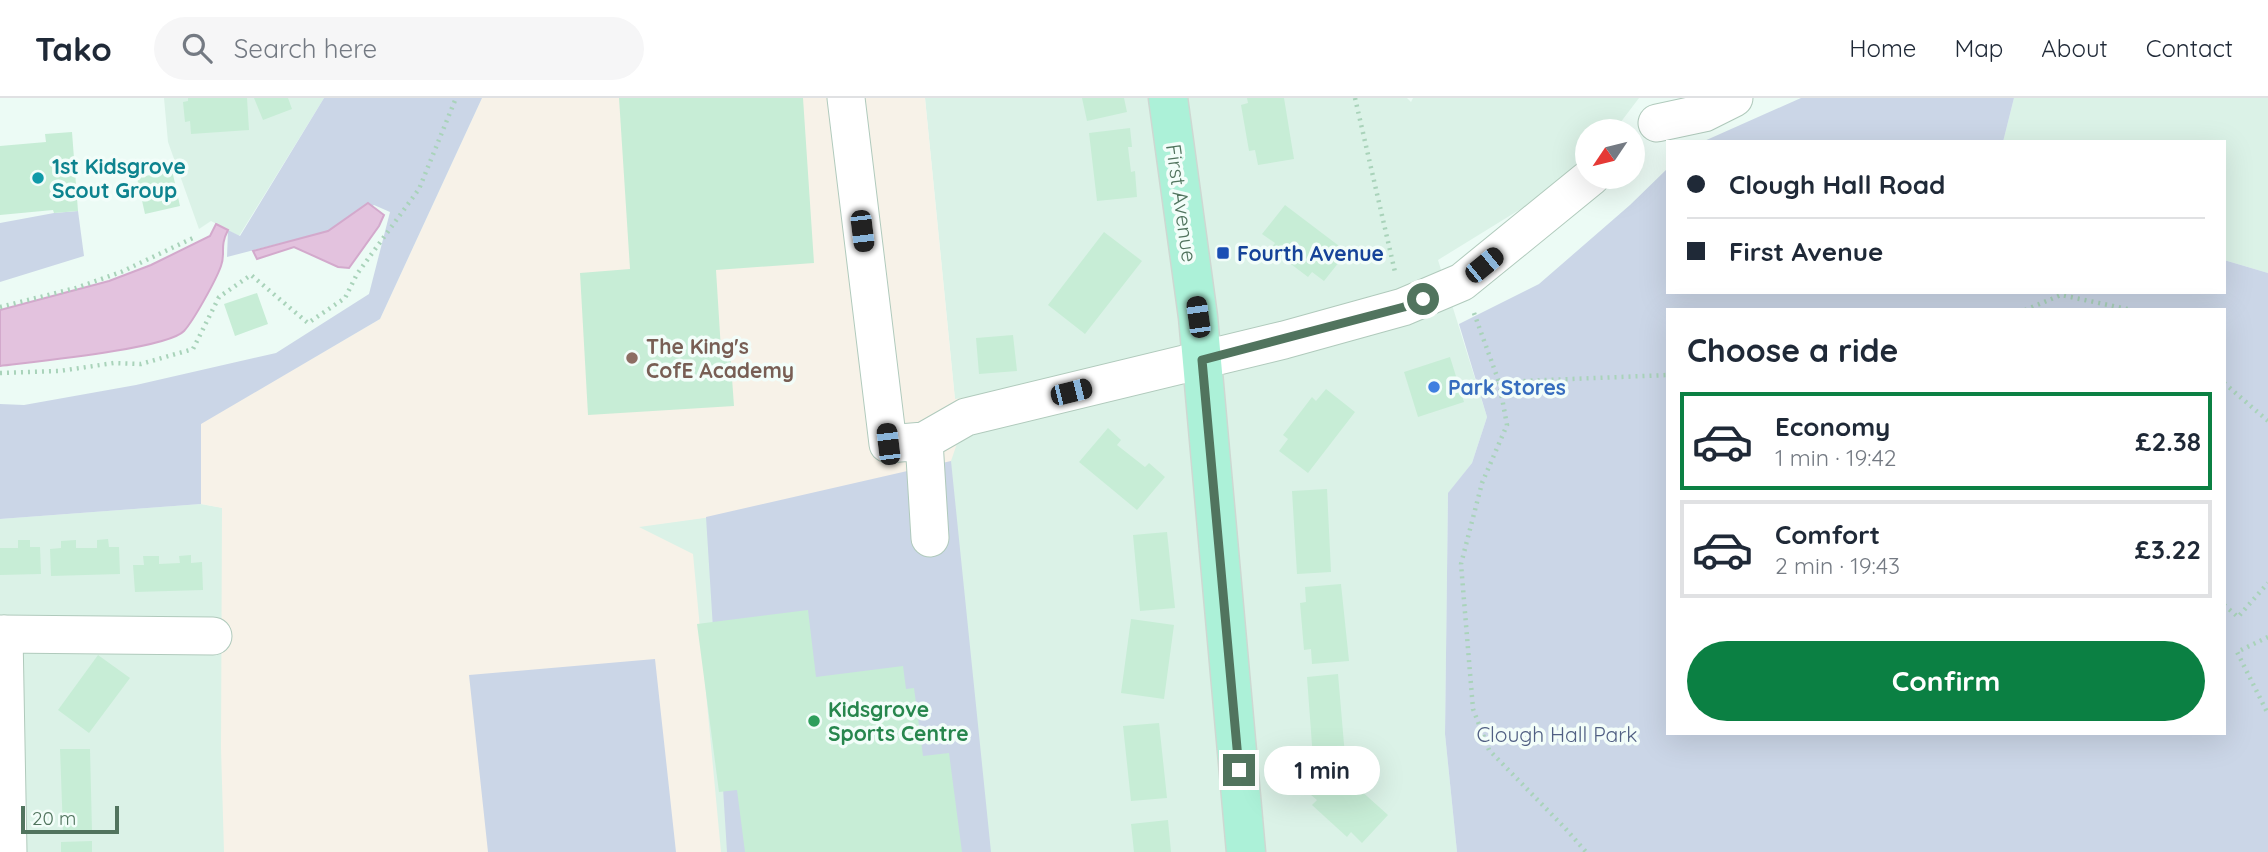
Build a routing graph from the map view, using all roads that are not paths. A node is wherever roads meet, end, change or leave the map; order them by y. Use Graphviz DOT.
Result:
graph roads {
  1 [pos="846,98"];
  2 [pos="1168,98"];
  3 [pos="1734,98"];
  4 [pos="1654,121"];
  5 [pos="1576,189"];
  6 [pos="1202,360"];
  7 [pos="924,441"];
  8 [pos="930,538"];
  9 [pos="2,634"];
  10 [pos="213,636"];
  11 [pos="8,852"];
  12 [pos="1246,852"];
  1 -- 7 [label="street"];
  2 -- 6 [label="main road, First Avenue"];
  3 -- 4 [label="street"];
  5 -- 6 [label="street"];
  6 -- 7 [label="street"];
  6 -- 12 [label="main road, First Avenue"];
  7 -- 8 [label="street"];
  9 -- 10 [label="street"];
  9 -- 11 [label="street"];
}
